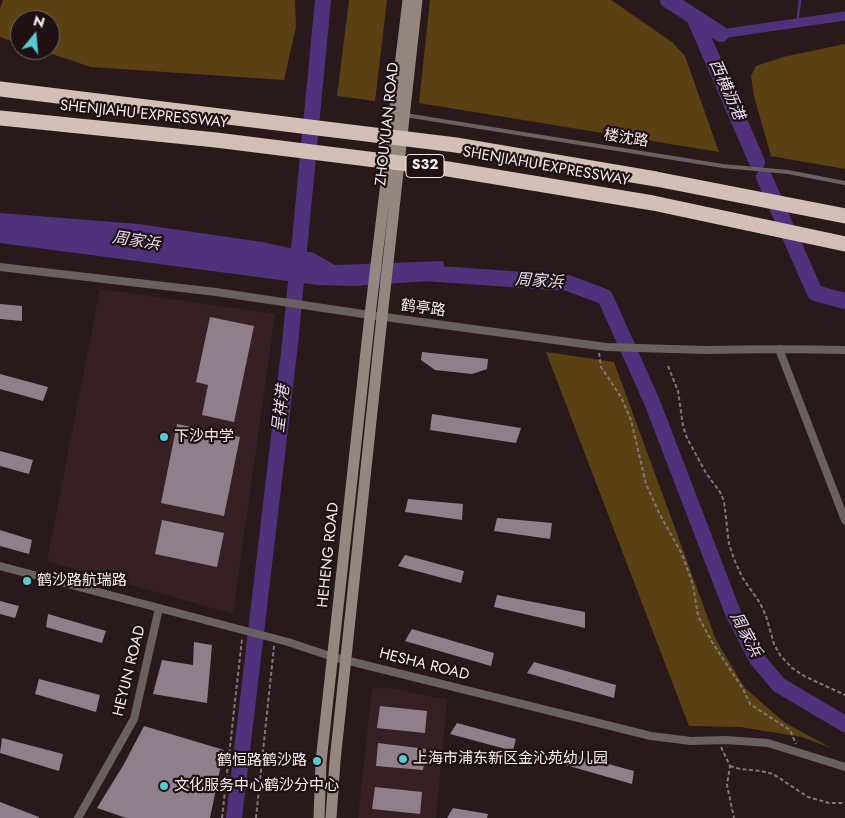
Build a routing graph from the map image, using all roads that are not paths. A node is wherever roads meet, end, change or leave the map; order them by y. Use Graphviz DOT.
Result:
graph roads {
  1 [pos="408,0"];
  2 [pos="417,0"];
  3 [pos="0,89"];
  4 [pos="404,114"];
  5 [pos="0,118"];
  6 [pos="845,184"];
  7 [pos="845,216"];
  8 [pos="845,244"];
  9 [pos="383,251"];
  10 [pos="0,267"];
  11 [pos="376,316"];
  12 [pos="779,349"];
  13 [pos="845,350"];
  14 [pos="845,520"];
  15 [pos="0,566"];
  16 [pos="159,608"];
  17 [pos="333,657"];
  18 [pos="347,660"];
  19 [pos="845,767"];
  20 [pos="78,818"];
  21 [pos="319,818"];
  22 [pos="331,818"];
  1 -- 9 [label="street, ZHOUYUAN ROAD"];
  2 -- 4 [label="street, ZHOUYUAN ROAD"];
  3 -- 7 [label="highway, SHENJIAHU EXPRESSWAY / S32, bridge"];
  4 -- 6 [label="lane, 楼沈路"];
  4 -- 9 [label="street, ZHOUYUAN ROAD"];
  5 -- 8 [label="highway, SHENJIAHU EXPRESSWAY / S32, bridge"];
  9 -- 11 [label="street, HEHENG ROAD"];
  10 -- 11 [label="street, 鹤亭路"];
  11 -- 12 [label="street, 鹤亭路"];
  11 -- 17 [label="street, HEHENG ROAD"];
  11 -- 18 [label="street, HEHENG ROAD"];
  12 -- 13 [label="street, 鹤亭路"];
  12 -- 14 [label="street"];
  15 -- 16 [label="street, HESHA ROAD"];
  16 -- 17 [label="street, HESHA ROAD"];
  16 -- 20 [label="street, HEYUN ROAD"];
  17 -- 18 [label="street, HESHA ROAD"];
  17 -- 21 [label="street, HEHENG ROAD"];
  18 -- 19 [label="street, HESHA ROAD"];
  18 -- 22 [label="street, HEHENG ROAD"];
}
